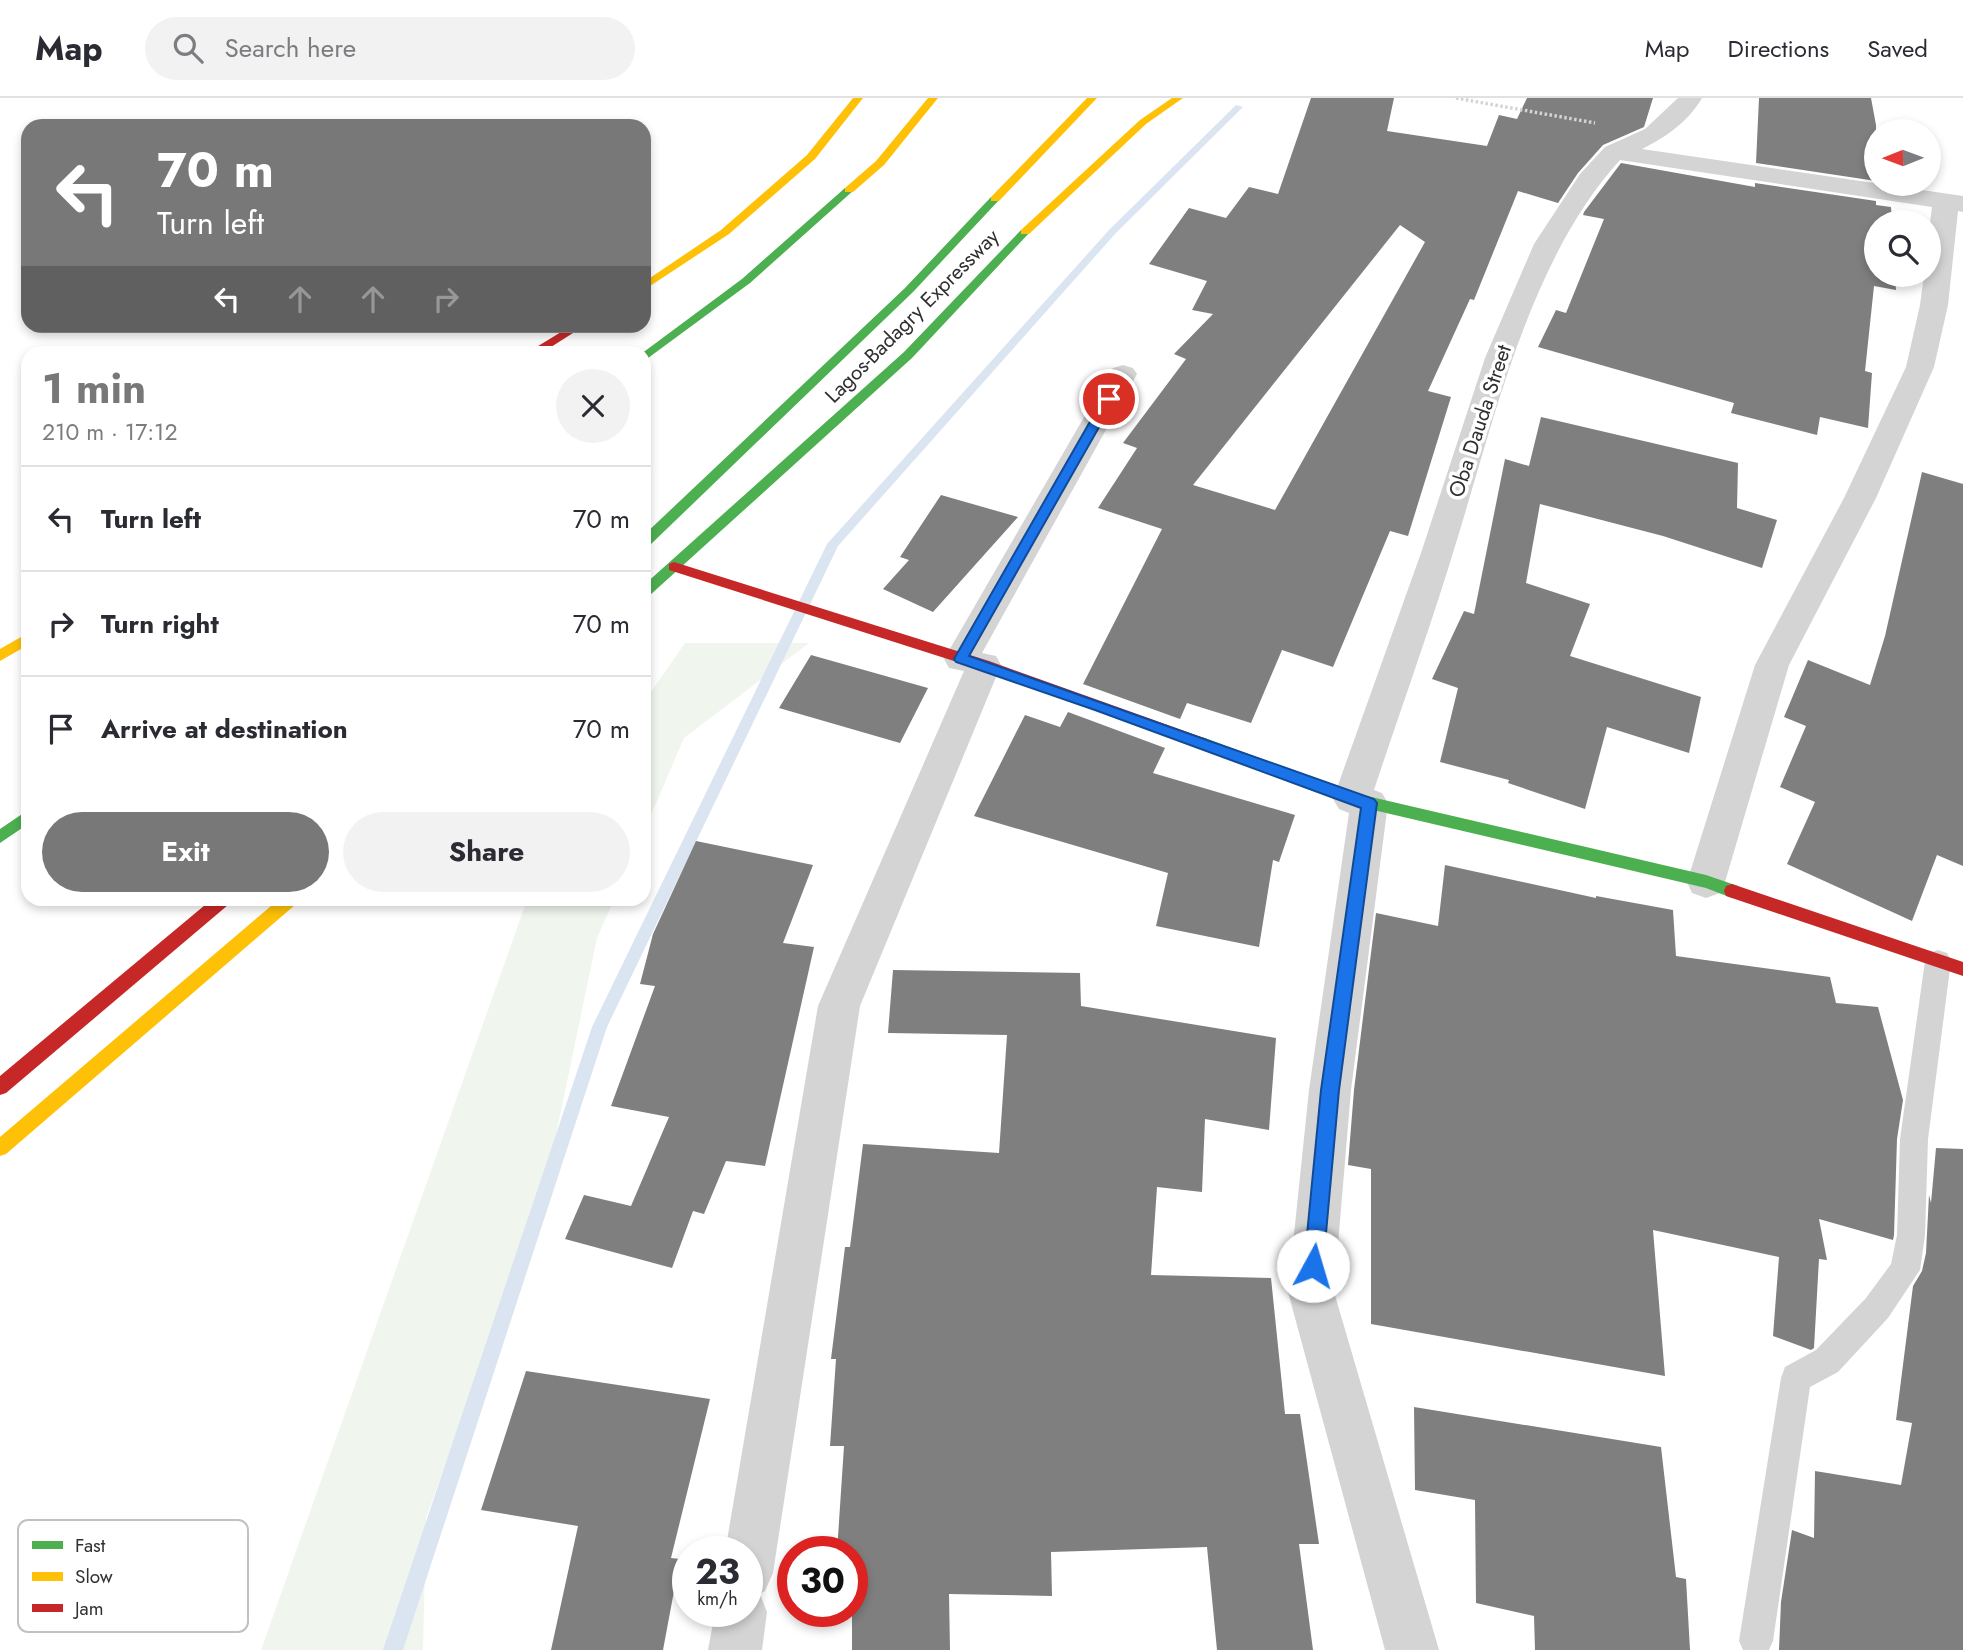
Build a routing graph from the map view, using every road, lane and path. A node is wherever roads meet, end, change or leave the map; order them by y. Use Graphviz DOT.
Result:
graph roads {
  1 [pos="858,98"];
  2 [pos="933,98"];
  3 [pos="1178,98"];
  4 [pos="1456,98"];
  5 [pos="1690,98"];
  6 [pos="1091,99"];
  7 [pos="1654,134"];
  8 [pos="1614,152"];
  9 [pos="1954,203"];
  10 [pos="651,282"];
  11 [pos="566,333"];
  12 [pos="544,346"];
  13 [pos="651,352"];
  14 [pos="1123,374"];
  15 [pos="651,536"];
  16 [pos="674,567"];
  17 [pos="651,587"];
  18 [pos="21,642"];
  19 [pos="0,656"];
  20 [pos="972,662"];
  21 [pos="1360,801"];
  22 [pos="21,821"];
  23 [pos="0,837"];
  24 [pos="1706,882"];
  25 [pos="215,906"];
  26 [pos="282,906"];
  27 [pos="1951,965"];
  28 [pos="0,1087"];
  29 [pos="0,1148"];
  30 [pos="753,1536"];
  31 [pos="739,1627"];
  32 [pos="1756,1641"];
  33 [pos="735,1650"];
  34 [pos="1412,1650"];
  1 -- 10 [label="main road"];
  2 -- 13 [label="main road"];
  3 -- 16 [label="main road, Lagos-Badagry Expressway"];
  4 -- 7 [label="path"];
  5 -- 7 [label="street, Oba Dauda Street"];
  6 -- 15 [label="main road, Lagos-Badagry Expressway"];
  7 -- 8 [label="street, Oba Dauda Street"];
  8 -- 9 [label="street"];
  8 -- 21 [label="street, Oba Dauda Street"];
  9 -- 24 [label="street"];
  11 -- 12 [label="main road"];
  14 -- 20 [label="street"];
  16 -- 17 [label="main road, Lagos-Badagry Expressway"];
  16 -- 20 [label="main road"];
  18 -- 19 [label="main road"];
  20 -- 21 [label="main road"];
  20 -- 30 [label="street"];
  21 -- 24 [label="main road"];
  21 -- 34 [label="street, Oba Dauda Street"];
  22 -- 23 [label="main road"];
  24 -- 27 [label="main road"];
  25 -- 28 [label="main road"];
  26 -- 29 [label="main road"];
  27 -- 32 [label="lane"];
  31 -- 33 [label="street"];
}
